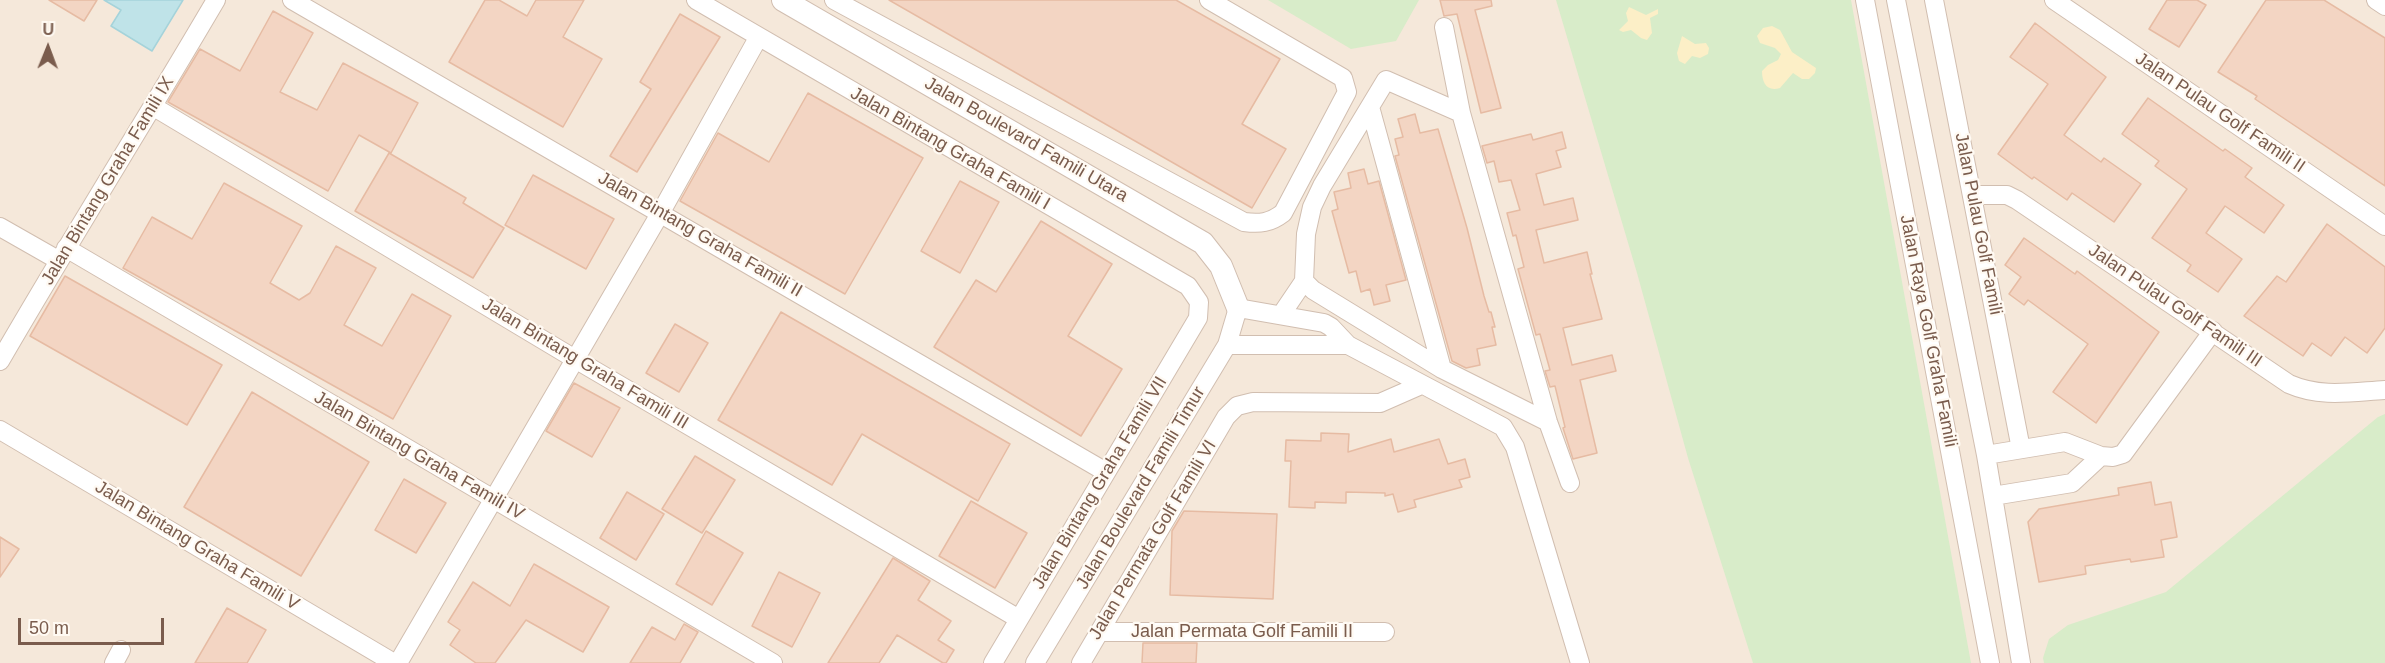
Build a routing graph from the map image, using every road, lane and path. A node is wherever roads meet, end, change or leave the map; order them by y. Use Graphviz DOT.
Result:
graph roads {
  1 [pos="216,0"];
  2 [pos="292,0"];
  3 [pos="696,0"];
  4 [pos="783,0"];
  5 [pos="834,0"];
  6 [pos="1209,0"];
  7 [pos="1865,0"];
  8 [pos="1896,0"];
  9 [pos="1934,0"];
  10 [pos="2055,0"];
  11 [pos="2376,0"];
  12 [pos="2385,6"];
  13 [pos="1444,27"];
  14 [pos="758,38"];
  15 [pos="154,106"];
  16 [pos="1370,106"];
  17 [pos="1461,113"];
  18 [pos="1973,195"];
  19 [pos="661,212"];
  20 [pos="2385,226"];
  21 [pos="0,227"];
  22 [pos="62,254"];
  23 [pos="1304,281"];
  24 [pos="1199,302"];
  25 [pos="1238,308"];
  26 [pos="1281,315"];
  27 [pos="2213,331"];
  28 [pos="1227,345"];
  29 [pos="1348,345"];
  30 [pos="576,359"];
  31 [pos="0,361"];
  32 [pos="1442,369"];
  33 [pos="1421,385"];
  34 [pos="2385,390"];
  35 [pos="1548,422"];
  36 [pos="0,430"];
  37 [pos="2021,449"];
  38 [pos="1986,455"];
  39 [pos="2102,456"];
  40 [pos="1106,472"];
  41 [pos="1570,483"];
  42 [pos="1993,496"];
  43 [pos="494,500"];
  44 [pos="1019,619"];
  45 [pos="1099,632"];
  46 [pos="1385,632"];
  47 [pos="396,663"];
  48 [pos="772,663"];
  49 [pos="993,663"];
  50 [pos="1035,663"];
  51 [pos="1081,663"];
  52 [pos="1580,663"];
  53 [pos="1990,663"];
  54 [pos="2021,663"];
  1 -- 15 [label="street, Jalan Bintang Graha Famili IX"];
  2 -- 19 [label="street, Jalan Bintang Graha Famili II"];
  3 -- 14 [label="street, Jalan Bintang Graha Famili I"];
  4 -- 25 [label="street, Jalan Boulevard Famili Utara"];
  5 -- 6 [label="street"];
  7 -- 53 [label="street, Jalan Raya Golf Graha Famili"];
  8 -- 38 [label="street, Jalan Raya Golf Graha Famili"];
  9 -- 18 [label="street, Jalan Pulau Golf Famili"];
  10 -- 20 [label="street, Jalan Pulau Golf Famili II"];
  11 -- 12 [label="street"];
  13 -- 17 [label="street"];
  14 -- 19 [label="street"];
  14 -- 24 [label="street, Jalan Bintang Graha Famili I"];
  15 -- 22 [label="street, Jalan Bintang Graha Famili IX"];
  15 -- 30 [label="street, Jalan Bintang Graha Famili III"];
  16 -- 17 [label="street"];
  16 -- 23 [label="street"];
  16 -- 32 [label="street"];
  17 -- 35 [label="street"];
  18 -- 27 [label="street, Jalan Pulau Golf Famili III"];
  18 -- 37 [label="street, Jalan Pulau Golf Famili"];
  19 -- 30 [label="street"];
  19 -- 40 [label="street, Jalan Bintang Graha Famili II"];
  21 -- 22 [label="street, Jalan Bintang Graha Famili IV"];
  22 -- 31 [label="street, Jalan Bintang Graha Famili IX"];
  22 -- 43 [label="street, Jalan Bintang Graha Famili IV"];
  23 -- 26 [label="street"];
  23 -- 32 [label="street"];
  24 -- 40 [label="street, Jalan Bintang Graha Famili VII"];
  25 -- 26 [label="street"];
  25 -- 28 [label="street, Jalan Boulevard Famili Timur"];
  26 -- 29 [label="street"];
  27 -- 34 [label="street, Jalan Pulau Golf Famili III"];
  27 -- 39 [label="street"];
  28 -- 29 [label="street"];
  28 -- 50 [label="street, Jalan Boulevard Famili Timur"];
  29 -- 33 [label="street"];
  30 -- 43 [label="street"];
  30 -- 44 [label="street, Jalan Bintang Graha Famili III"];
  32 -- 35 [label="street"];
  33 -- 45 [label="street, Jalan Permata Golf Famili VI"];
  33 -- 52 [label="street"];
  35 -- 41 [label="street"];
  36 -- 47 [label="street, Jalan Bintang Graha Famili V"];
  37 -- 38 [label="street"];
  37 -- 39 [label="street"];
  38 -- 42 [label="street, Jalan Raya Golf Graha Famili"];
  39 -- 42 [label="street"];
  40 -- 44 [label="street, Jalan Bintang Graha Famili VII"];
  42 -- 54 [label="street, Jalan Raya Golf Graha Famili"];
  43 -- 47 [label="street"];
  43 -- 48 [label="street, Jalan Bintang Graha Famili IV"];
  44 -- 49 [label="street, Jalan Bintang Graha Famili VII"];
  45 -- 46 [label="street, Jalan Permata Golf Famili II"];
  45 -- 51 [label="street, Jalan Permata Golf Famili VI"];
}
